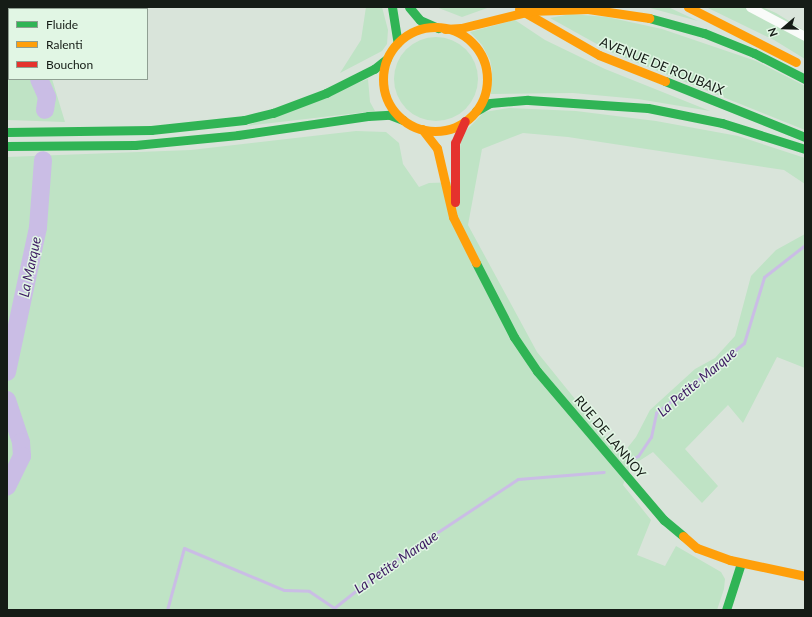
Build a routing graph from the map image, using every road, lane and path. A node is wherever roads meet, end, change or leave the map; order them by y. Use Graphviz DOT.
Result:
graph roads {
  1 [pos="392,7"];
  2 [pos="409,7"];
  3 [pos="516,7"];
  4 [pos="688,7"];
  5 [pos="750,7"];
  6 [pos="441,28"];
  7 [pos="805,36"];
  8 [pos="398,43"];
  9 [pos="387,59"];
  10 [pos="805,67"];
  11 [pos="805,79"];
  12 [pos="476,111"];
  13 [pos="403,120"];
  14 [pos="465,121"];
  15 [pos="422,129"];
  16 [pos="7,132"];
  17 [pos="805,137"];
  18 [pos="7,146"];
  19 [pos="805,149"];
  20 [pos="462,234"];
  21 [pos="741,563"];
  22 [pos="805,576"];
  23 [pos="726,610"];
  1 -- 8 [label="main road"];
  2 -- 6 [label="main road"];
  3 -- 17 [label="main road, AVENUE DE ROUBAIX"];
  4 -- 10 [label="main road"];
  5 -- 7 [label="street"];
  6 -- 8 [label="main road"];
  6 -- 11 [label="main road"];
  6 -- 12 [label="main road"];
  8 -- 9 [label="main road"];
  9 -- 13 [label="main road"];
  9 -- 16 [label="main road"];
  12 -- 14 [label="main road"];
  12 -- 19 [label="main road"];
  13 -- 15 [label="main road"];
  13 -- 18 [label="main road"];
  14 -- 15 [label="main road"];
  14 -- 20 [label="main road, RUE DE LANNOY"];
  15 -- 20 [label="main road, RUE DE LANNOY"];
  20 -- 21 [label="main road, RUE DE LANNOY"];
  21 -- 22 [label="main road, RUE DE LANNOY"];
  21 -- 23 [label="main road"];
}
